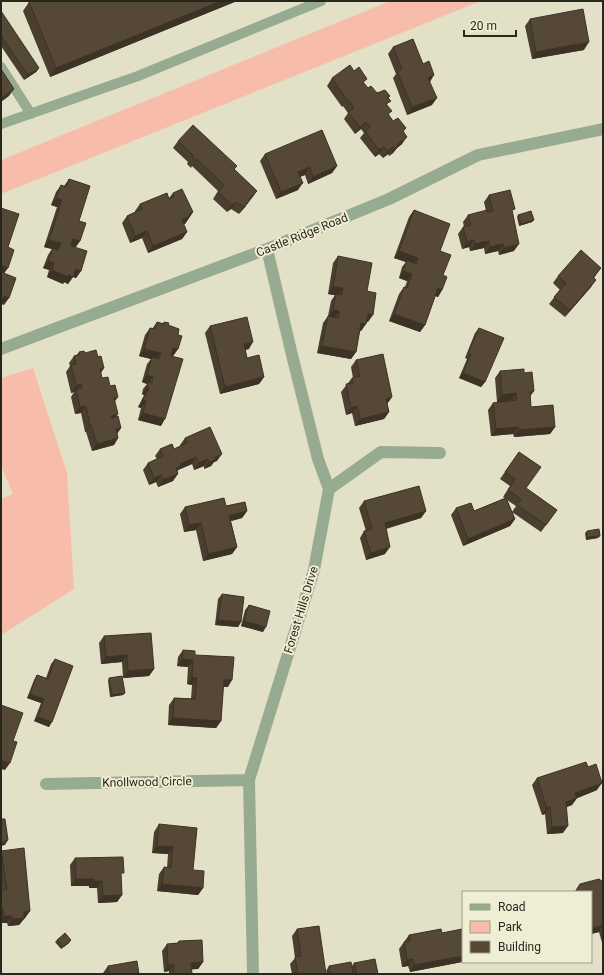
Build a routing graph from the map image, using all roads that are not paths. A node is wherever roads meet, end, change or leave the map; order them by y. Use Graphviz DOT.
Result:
graph roads {
  1 [pos="321,1"];
  2 [pos="1,67"];
  3 [pos="32,114"];
  4 [pos="1,124"];
  5 [pos="603,129"];
  6 [pos="267,250"];
  7 [pos="1,349"];
  8 [pos="440,453"];
  9 [pos="329,489"];
  10 [pos="249,780"];
  11 [pos="46,784"];
  12 [pos="253,974"];
  1 -- 3 [label="lane"];
  2 -- 3 [label="lane"];
  3 -- 4 [label="lane"];
  5 -- 6 [label="street, Castle Ridge Road"];
  6 -- 7 [label="street, Castle Ridge Road"];
  6 -- 9 [label="street, Forest Hills Drive"];
  8 -- 9 [label="street"];
  9 -- 10 [label="street, Forest Hills Drive"];
  10 -- 11 [label="street, Knollwood Circle"];
  10 -- 12 [label="street, Forest Hills Drive"];
}
